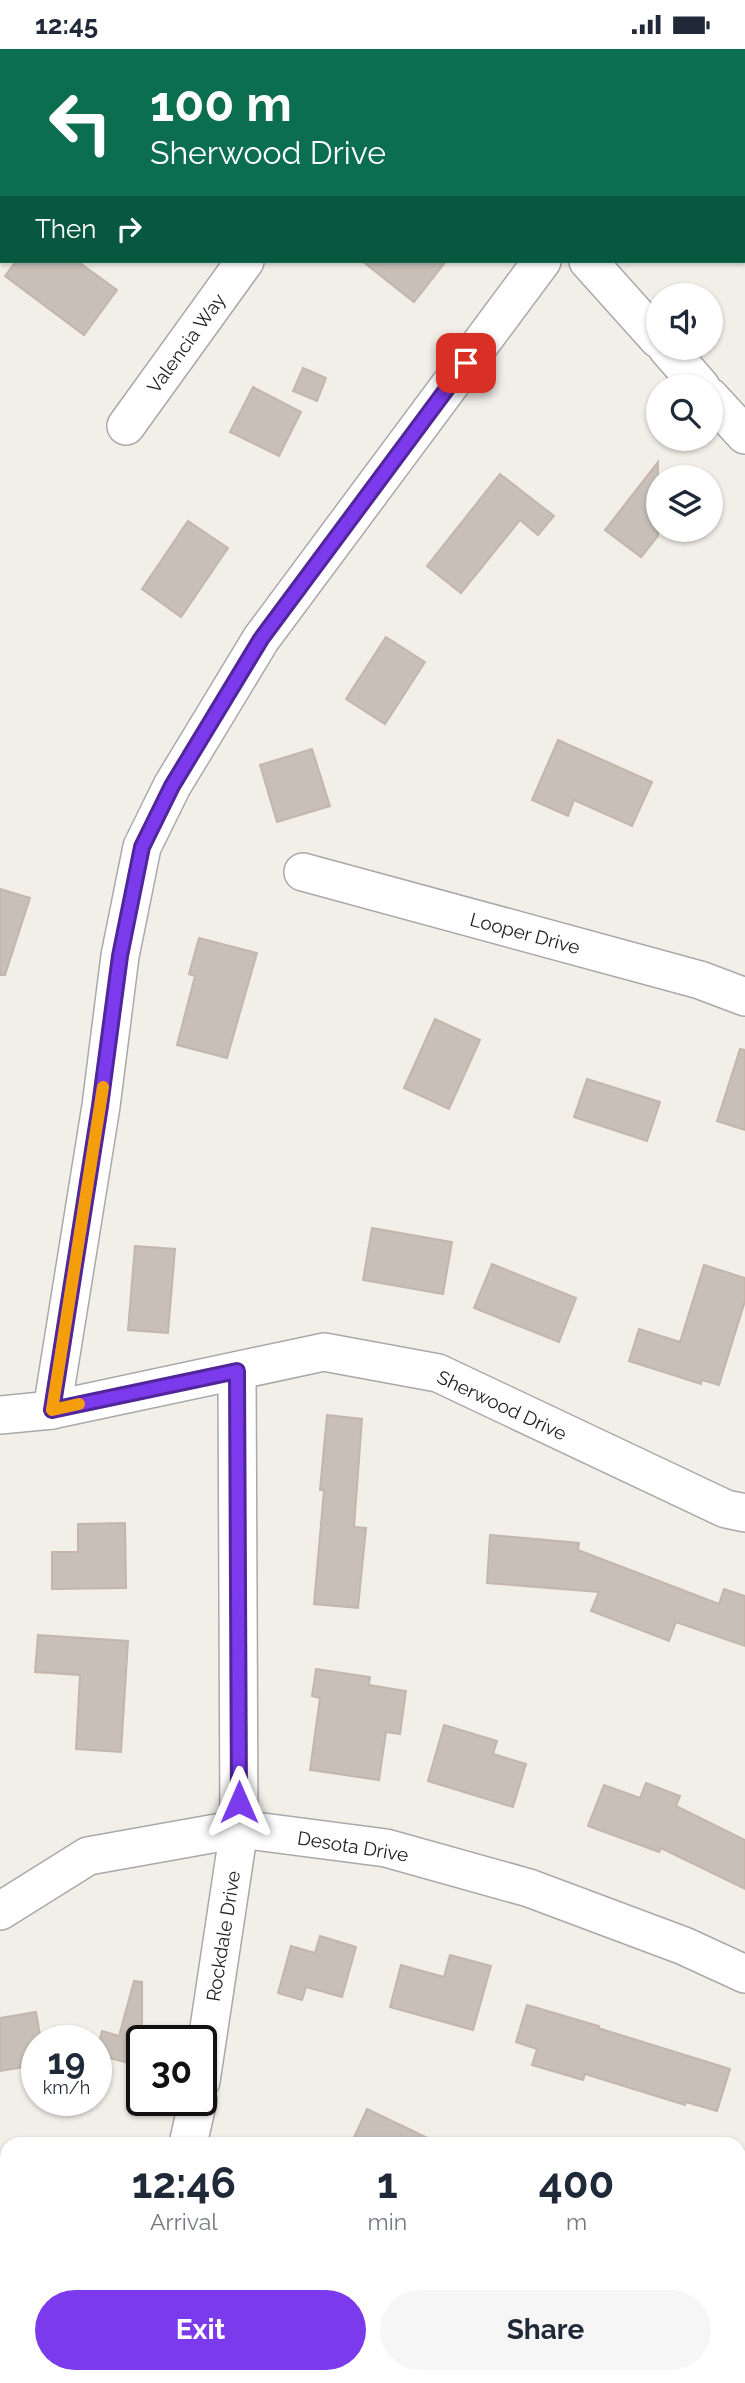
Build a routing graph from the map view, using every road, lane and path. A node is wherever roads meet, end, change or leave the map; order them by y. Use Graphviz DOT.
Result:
graph roads {
  1 [pos="244,263"];
  2 [pos="541,263"];
  3 [pos="590,263"];
  4 [pos="646,326"];
  5 [pos="677,360"];
  6 [pos="690,374"];
  7 [pos="723,411"];
  8 [pos="126,426"];
  9 [pos="745,435"];
  10 [pos="303,872"];
  11 [pos="745,997"];
  12 [pos="237,1371"];
  13 [pos="52,1410"];
  14 [pos="0,1415"];
  15 [pos="745,1513"];
  16 [pos="239,1829"];
  17 [pos="0,1911"];
  18 [pos="745,1974"];
  19 [pos="209,2025"];
  20 [pos="194,2116"];
  21 [pos="190,2137"];
  1 -- 8 [label="street, Valencia Way"];
  2 -- 13 [label="street"];
  3 -- 4 [label="street"];
  5 -- 6 [label="street"];
  7 -- 9 [label="street"];
  10 -- 11 [label="street, Looper Drive"];
  12 -- 13 [label="street, Sherwood Drive"];
  12 -- 15 [label="street, Sherwood Drive"];
  12 -- 16 [label="street, Rockdale Drive"];
  13 -- 14 [label="street, Sherwood Drive"];
  16 -- 17 [label="street, Desota Drive"];
  16 -- 18 [label="street, Desota Drive"];
  16 -- 19 [label="street, Rockdale Drive"];
  20 -- 21 [label="street"];
}
